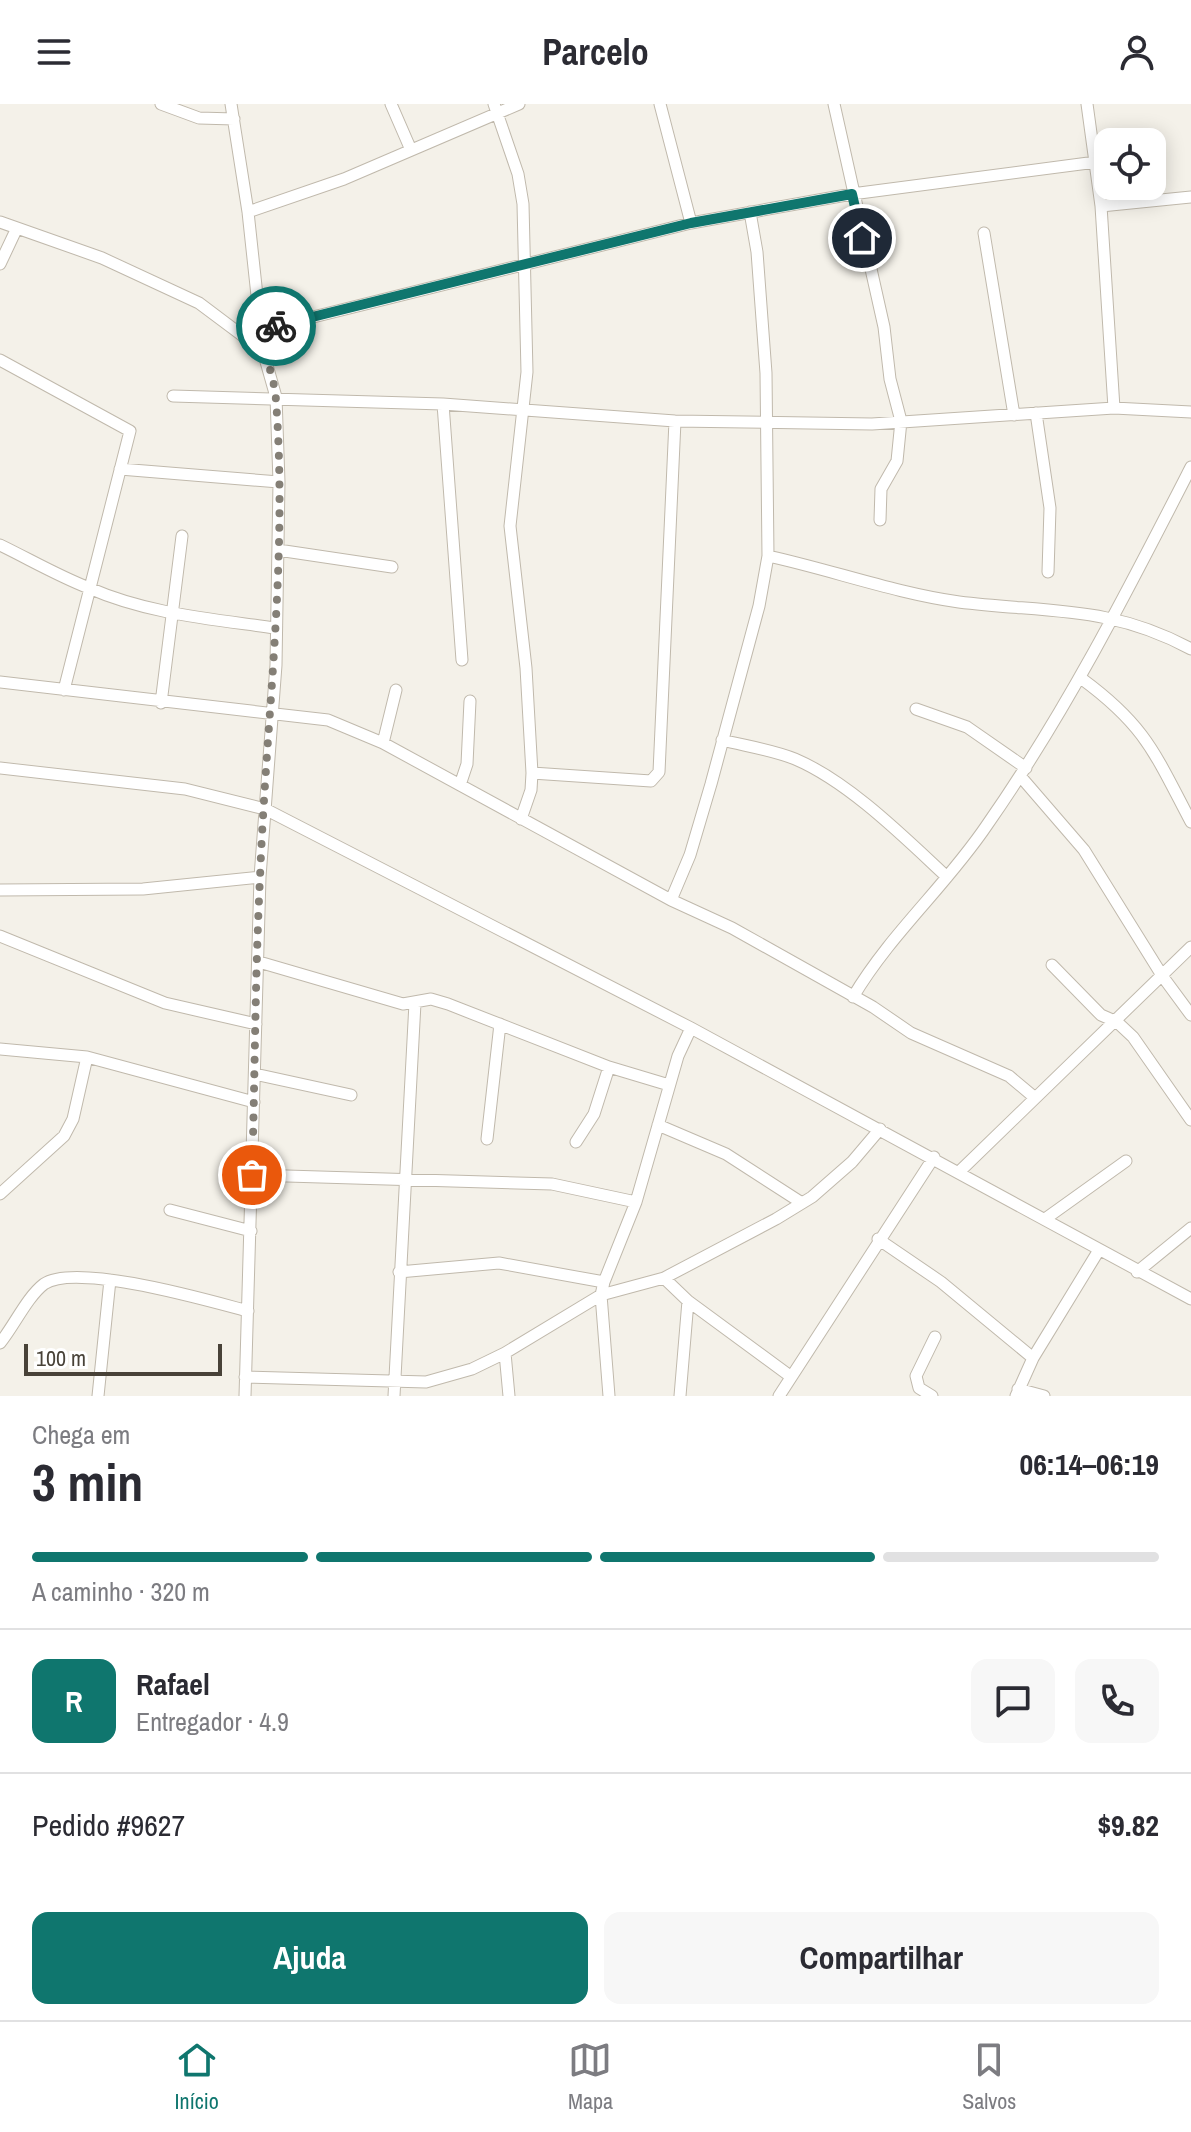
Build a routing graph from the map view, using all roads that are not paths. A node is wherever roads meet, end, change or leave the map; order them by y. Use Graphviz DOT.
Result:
graph roads {
  1 [pos="161,104"];
  2 [pos="231,104"];
  3 [pos="391,104"];
  4 [pos="519,104"];
  5 [pos="660,104"];
  6 [pos="834,104"];
  7 [pos="1087,104"];
  8 [pos="496,109"];
  9 [pos="234,119"];
  10 [pos="1094,149"];
  11 [pos="411,150"];
  12 [pos="1094,162"];
  13 [pos="852,194"];
  14 [pos="1191,197"];
  15 [pos="1100,200"];
  16 [pos="1101,206"];
  17 [pos="248,212"];
  18 [pos="750,212"];
  19 [pos="0,222"];
  20 [pos="691,223"];
  21 [pos="16,230"];
  22 [pos="984,233"];
  23 [pos="0,264"];
  24 [pos="525,264"];
  25 [pos="261,330"];
  26 [pos="263,351"];
  27 [pos="0,360"];
  28 [pos="173,396"];
  29 [pos="276,397"];
  30 [pos="443,404"];
  31 [pos="521,408"];
  32 [pos="1114,408"];
  33 [pos="1191,412"];
  34 [pos="1036,413"];
  35 [pos="1014,415"];
  36 [pos="675,421"];
  37 [pos="765,421"];
  38 [pos="901,421"];
  39 [pos="1191,467"];
  40 [pos="120,469"];
  41 [pos="279,482"];
  42 [pos="880,520"];
  43 [pos="182,536"];
  44 [pos="0,545"];
  45 [pos="278,550"];
  46 [pos="768,556"];
  47 [pos="392,567"];
  48 [pos="1048,572"];
  49 [pos="90,589"];
  50 [pos="173,614"];
  51 [pos="1114,619"];
  52 [pos="275,628"];
  53 [pos="1191,649"];
  54 [pos="462,660"];
  55 [pos="1082,679"];
  56 [pos="0,682"];
  57 [pos="64,690"];
  58 [pos="396,690"];
  59 [pos="470,701"];
  60 [pos="161,703"];
  61 [pos="916,709"];
  62 [pos="272,713"];
  63 [pos="722,740"];
  64 [pos="383,743"];
  65 [pos="0,768"];
  66 [pos="1023,772"];
  67 [pos="532,773"];
  68 [pos="460,785"];
  69 [pos="265,809"];
  70 [pos="521,819"];
  71 [pos="1191,822"];
  72 [pos="260,877"];
  73 [pos="947,877"];
  74 [pos="0,890"];
  75 [pos="671,900"];
  76 [pos="0,936"];
  77 [pos="1191,947"];
  78 [pos="259,962"];
  79 [pos="1052,965"];
  80 [pos="1163,977"];
  81 [pos="853,997"];
  82 [pos="415,1003"];
  83 [pos="1191,1015"];
  84 [pos="1117,1022"];
  85 [pos="256,1024"];
  86 [pos="500,1024"];
  87 [pos="691,1028"];
  88 [pos="0,1049"];
  89 [pos="87,1057"];
  90 [pos="609,1067"];
  91 [pos="255,1074"];
  92 [pos="669,1085"];
  93 [pos="351,1095"];
  94 [pos="1034,1097"];
  95 [pos="254,1102"];
  96 [pos="1191,1120"];
  97 [pos="658,1125"];
  98 [pos="880,1129"];
  99 [pos="487,1139"];
  100 [pos="576,1142"];
  101 [pos="934,1157"];
  102 [pos="1126,1161"];
  103 [pos="959,1172"];
  104 [pos="252,1175"];
  105 [pos="404,1178"];
  106 [pos="0,1194"];
  107 [pos="636,1202"];
  108 [pos="802,1203"];
  109 [pos="170,1210"];
  110 [pos="1045,1219"];
  111 [pos="1191,1228"];
  112 [pos="251,1231"];
  113 [pos="878,1239"];
  114 [pos="1099,1250"];
  115 [pos="399,1272"];
  116 [pos="1137,1272"];
  117 [pos="664,1278"];
  118 [pos="110,1280"];
  119 [pos="604,1282"];
  120 [pos="601,1295"];
  121 [pos="1191,1299"];
  122 [pos="688,1301"];
  123 [pos="248,1311"];
  124 [pos="935,1337"];
  125 [pos="0,1343"];
  126 [pos="505,1353"];
  127 [pos="1033,1358"];
  128 [pos="790,1376"];
  129 [pos="245,1377"];
  130 [pos="393,1381"];
  131 [pos="1017,1393"];
  132 [pos="98,1396"];
  133 [pos="245,1396"];
  134 [pos="394,1396"];
  135 [pos="509,1396"];
  136 [pos="609,1396"];
  137 [pos="680,1396"];
  138 [pos="779,1396"];
  139 [pos="932,1396"];
  140 [pos="1044,1396"];
  1 -- 9 [label="street"];
  2 -- 9 [label="street"];
  3 -- 11 [label="street"];
  4 -- 8 [label="street"];
  5 -- 20 [label="street"];
  6 -- 13 [label="street"];
  7 -- 10 [label="street"];
  8 -- 11 [label="street"];
  8 -- 24 [label="street"];
  9 -- 17 [label="street"];
  11 -- 17 [label="street"];
  12 -- 13 [label="street"];
  13 -- 18 [label="street"];
  13 -- 38 [label="street"];
  14 -- 16 [label="street"];
  15 -- 16 [label="street"];
  16 -- 32 [label="street"];
  17 -- 25 [label="street"];
  18 -- 20 [label="street"];
  18 -- 37 [label="street"];
  19 -- 21 [label="street"];
  20 -- 24 [label="street"];
  21 -- 23 [label="street"];
  21 -- 26 [label="street"];
  22 -- 35 [label="street"];
  24 -- 25 [label="street"];
  24 -- 31 [label="street"];
  25 -- 26 [label="street"];
  26 -- 29 [label="street"];
  27 -- 40 [label="street"];
  28 -- 29 [label="street"];
  29 -- 30 [label="street"];
  29 -- 41 [label="street"];
  30 -- 31 [label="street"];
  30 -- 54 [label="street"];
  31 -- 36 [label="street"];
  31 -- 67 [label="street"];
  32 -- 33 [label="street"];
  32 -- 34 [label="street"];
  34 -- 35 [label="street"];
  34 -- 48 [label="street"];
  35 -- 38 [label="street"];
  36 -- 37 [label="street"];
  36 -- 67 [label="street"];
  37 -- 38 [label="street"];
  37 -- 46 [label="street"];
  38 -- 42 [label="street"];
  39 -- 51 [label="street"];
  40 -- 41 [label="street"];
  40 -- 49 [label="street"];
  41 -- 45 [label="street"];
  43 -- 50 [label="street"];
  44 -- 49 [label="street"];
  45 -- 47 [label="street"];
  45 -- 52 [label="street"];
  46 -- 51 [label="street"];
  46 -- 63 [label="street"];
  49 -- 50 [label="street"];
  49 -- 57 [label="street"];
  50 -- 52 [label="street"];
  50 -- 60 [label="street"];
  51 -- 53 [label="street"];
  51 -- 55 [label="street"];
  52 -- 62 [label="street"];
  55 -- 66 [label="street"];
  55 -- 71 [label="street"];
  56 -- 57 [label="street"];
  57 -- 60 [label="street"];
  58 -- 64 [label="street"];
  59 -- 68 [label="street"];
  60 -- 62 [label="street"];
  61 -- 66 [label="street"];
  62 -- 64 [label="street"];
  62 -- 69 [label="street"];
  63 -- 73 [label="street"];
  63 -- 75 [label="street"];
  64 -- 68 [label="street"];
  65 -- 69 [label="street"];
  66 -- 73 [label="street"];
  66 -- 80 [label="street"];
  67 -- 70 [label="street"];
  68 -- 70 [label="street"];
  69 -- 72 [label="street"];
  69 -- 87 [label="street"];
  70 -- 75 [label="street"];
  72 -- 74 [label="street"];
  72 -- 78 [label="street"];
  73 -- 81 [label="street"];
  75 -- 81 [label="street"];
  76 -- 85 [label="street"];
  77 -- 80 [label="street"];
  78 -- 82 [label="street"];
  78 -- 85 [label="street"];
  79 -- 84 [label="street"];
  80 -- 83 [label="street"];
  80 -- 84 [label="street"];
  81 -- 94 [label="street"];
  82 -- 86 [label="street"];
  82 -- 105 [label="street"];
  84 -- 94 [label="street"];
  84 -- 96 [label="street"];
  85 -- 91 [label="street"];
  86 -- 90 [label="street"];
  86 -- 99 [label="street"];
  87 -- 92 [label="street"];
  87 -- 98 [label="street"];
  88 -- 89 [label="street"];
  89 -- 95 [label="street"];
  89 -- 106 [label="street"];
  90 -- 92 [label="street"];
  90 -- 100 [label="street"];
  91 -- 93 [label="street"];
  91 -- 95 [label="street"];
  92 -- 97 [label="street"];
  94 -- 103 [label="street"];
  95 -- 104 [label="street"];
  97 -- 107 [label="street"];
  97 -- 108 [label="street"];
  98 -- 101 [label="street"];
  98 -- 108 [label="street"];
  101 -- 103 [label="street"];
  101 -- 113 [label="street"];
  102 -- 110 [label="street"];
  103 -- 110 [label="street"];
  104 -- 105 [label="street"];
  104 -- 112 [label="street"];
  105 -- 107 [label="street"];
  105 -- 115 [label="street"];
  107 -- 119 [label="street"];
  108 -- 117 [label="street"];
  109 -- 112 [label="street"];
  110 -- 114 [label="street"];
  111 -- 116 [label="street"];
  112 -- 123 [label="street"];
  113 -- 127 [label="street"];
  113 -- 128 [label="street"];
  114 -- 116 [label="street"];
  114 -- 127 [label="street"];
  115 -- 119 [label="street"];
  115 -- 130 [label="street"];
  116 -- 121 [label="street"];
  117 -- 120 [label="street"];
  117 -- 122 [label="street"];
  118 -- 123 [label="street"];
  118 -- 125 [label="street"];
  118 -- 132 [label="street"];
  119 -- 120 [label="street"];
  120 -- 126 [label="street"];
  120 -- 136 [label="street"];
  122 -- 128 [label="street"];
  122 -- 137 [label="street"];
  123 -- 129 [label="street"];
  124 -- 139 [label="street"];
  126 -- 130 [label="street"];
  126 -- 135 [label="street"];
  127 -- 131 [label="street"];
  128 -- 138 [label="street"];
  129 -- 130 [label="street"];
  129 -- 133 [label="street"];
  130 -- 134 [label="street"];
  131 -- 140 [label="street"];
}
